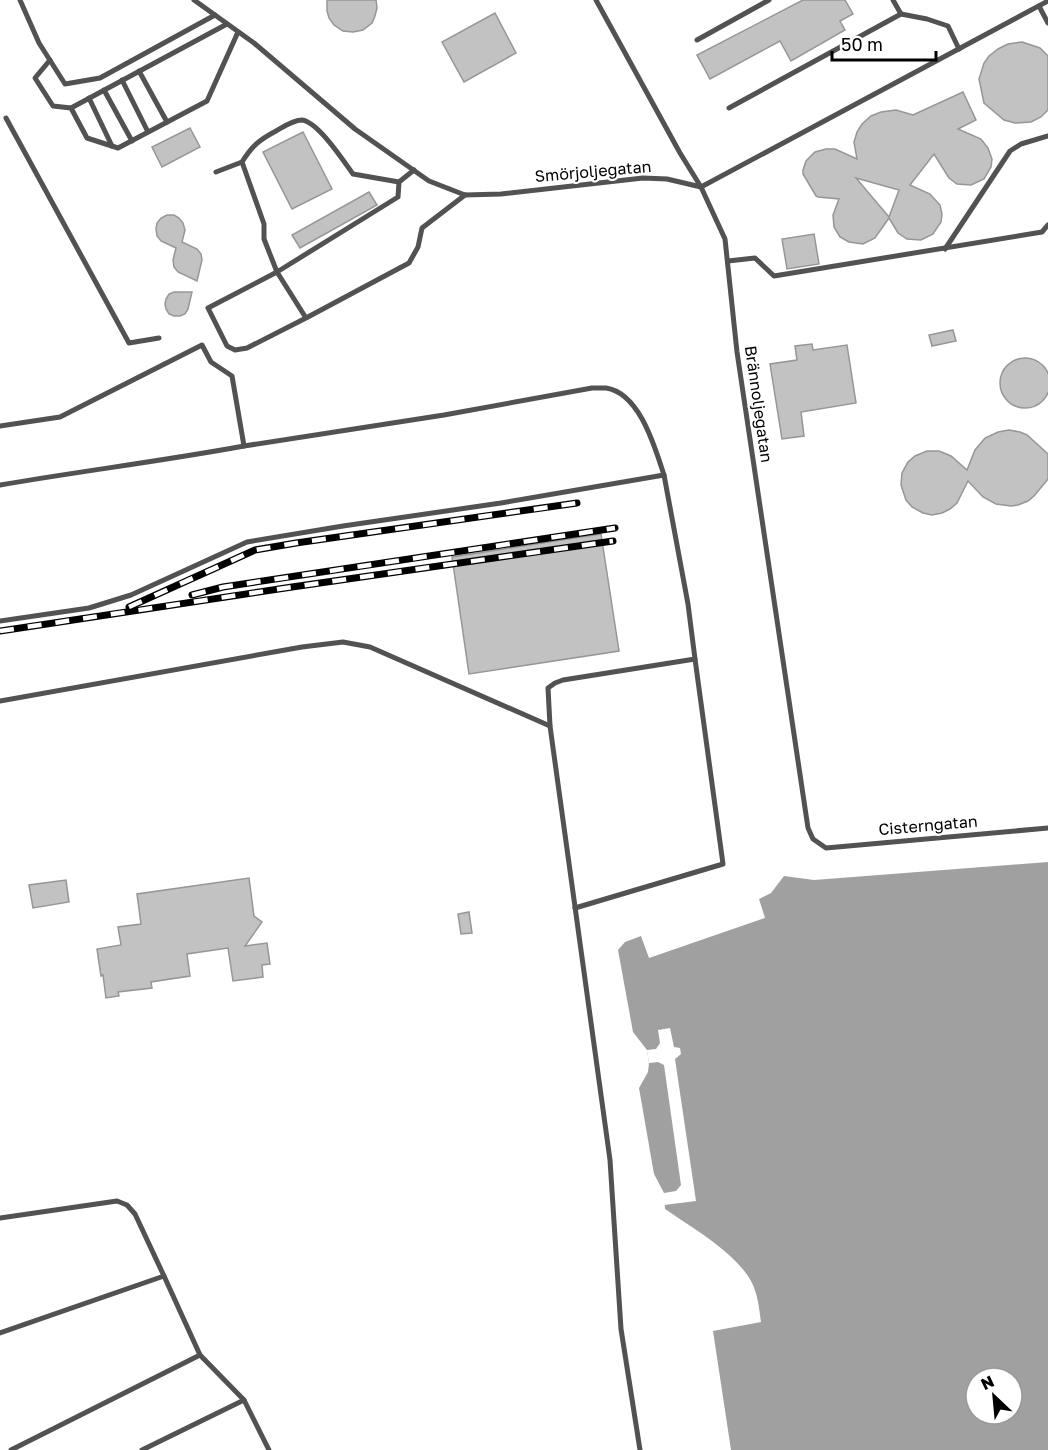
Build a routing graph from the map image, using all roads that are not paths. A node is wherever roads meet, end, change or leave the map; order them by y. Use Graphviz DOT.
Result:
graph roads {
  1 [pos="20,0"];
  2 [pos="194,0"];
  3 [pos="596,0"];
  4 [pos="769,0"];
  5 [pos="893,0"];
  6 [pos="1048,1"];
  7 [pos="1039,6"];
  8 [pos="901,14"];
  9 [pos="215,15"];
  10 [pos="1048,23"];
  11 [pos="227,24"];
  12 [pos="238,32"];
  13 [pos="697,40"];
  14 [pos="959,49"];
  15 [pos="50,60"];
  16 [pos="139,71"];
  17 [pos="122,80"];
  18 [pos="104,90"];
  19 [pos="89,98"];
  20 [pos="71,108"];
  21 [pos="729,108"];
  22 [pos="6,118"];
  23 [pos="167,122"];
  24 [pos="148,132"];
  25 [pos="1048,136"];
  26 [pos="132,141"];
  27 [pos="112,146"];
  28 [pos="242,162"];
  29 [pos="414,170"];
  30 [pos="216,172"];
  31 [pos="399,182"];
  32 [pos="702,187"];
  33 [pos="465,195"];
  34 [pos="1048,225"];
  35 [pos="945,249"];
  36 [pos="728,261"];
  37 [pos="277,272"];
  38 [pos="306,318"];
  39 [pos="159,338"];
  40 [pos="0,426"];
  41 [pos="244,446"];
  42 [pos="664,475"];
  43 [pos="0,485"];
  44 [pos="0,621"];
  45 [pos="695,659"];
  46 [pos="0,701"];
  47 [pos="550,726"];
  48 [pos="1048,828"];
  49 [pos="813,839"];
  50 [pos="575,908"];
  51 [pos="0,1218"];
  52 [pos="164,1276"];
  53 [pos="0,1333"];
  54 [pos="200,1355"];
  55 [pos="244,1400"];
  56 [pos="11,1450"];
  57 [pos="142,1450"];
  58 [pos="269,1450"];
  59 [pos="640,1450"];
  1 -- 15 [label="lane"];
  2 -- 9 [label="lane, Smörjoljegatan"];
  3 -- 32 [label="lane, Brännoljegatan"];
  4 -- 13 [label="lane"];
  5 -- 8 [label="lane"];
  6 -- 7 [label="lane"];
  7 -- 10 [label="lane"];
  7 -- 14 [label="lane"];
  8 -- 14 [label="lane"];
  8 -- 21 [label="lane"];
  9 -- 11 [label="lane, Smörjoljegatan"];
  9 -- 15 [label="lane"];
  11 -- 12 [label="lane, Smörjoljegatan"];
  11 -- 16 [label="lane"];
  12 -- 23 [label="lane"];
  12 -- 29 [label="lane, Smörjoljegatan"];
  14 -- 32 [label="lane"];
  15 -- 20 [label="lane"];
  16 -- 17 [label="lane"];
  16 -- 23 [label="lane"];
  17 -- 18 [label="lane"];
  17 -- 24 [label="lane"];
  18 -- 19 [label="lane"];
  18 -- 26 [label="lane"];
  19 -- 20 [label="lane"];
  19 -- 27 [label="lane"];
  20 -- 27 [label="lane"];
  22 -- 39 [label="lane"];
  23 -- 24 [label="lane"];
  24 -- 26 [label="lane"];
  25 -- 35 [label="lane"];
  26 -- 27 [label="lane"];
  28 -- 30 [label="lane"];
  28 -- 31 [label="lane"];
  28 -- 37 [label="lane"];
  29 -- 31 [label="lane"];
  29 -- 33 [label="lane, Smörjoljegatan"];
  31 -- 37 [label="lane"];
  32 -- 33 [label="lane, Smörjoljegatan"];
  32 -- 36 [label="lane, Brännoljegatan"];
  33 -- 38 [label="lane"];
  34 -- 35 [label="lane"];
  35 -- 36 [label="lane"];
  36 -- 49 [label="lane, Brännoljegatan"];
  37 -- 38 [label="lane"];
  37 -- 38 [label="lane"];
  40 -- 41 [label="lane"];
  41 -- 42 [label="lane"];
  41 -- 43 [label="lane"];
  42 -- 44 [label="lane"];
  42 -- 45 [label="lane"];
  45 -- 47 [label="lane"];
  45 -- 50 [label="lane"];
  46 -- 47 [label="lane"];
  47 -- 50 [label="lane"];
  48 -- 49 [label="lane, Cisterngatan"];
  50 -- 59 [label="lane"];
  51 -- 52 [label="lane"];
  52 -- 53 [label="lane"];
  52 -- 54 [label="lane"];
  54 -- 55 [label="lane"];
  54 -- 56 [label="lane"];
  55 -- 57 [label="lane"];
  55 -- 58 [label="lane"];
}
